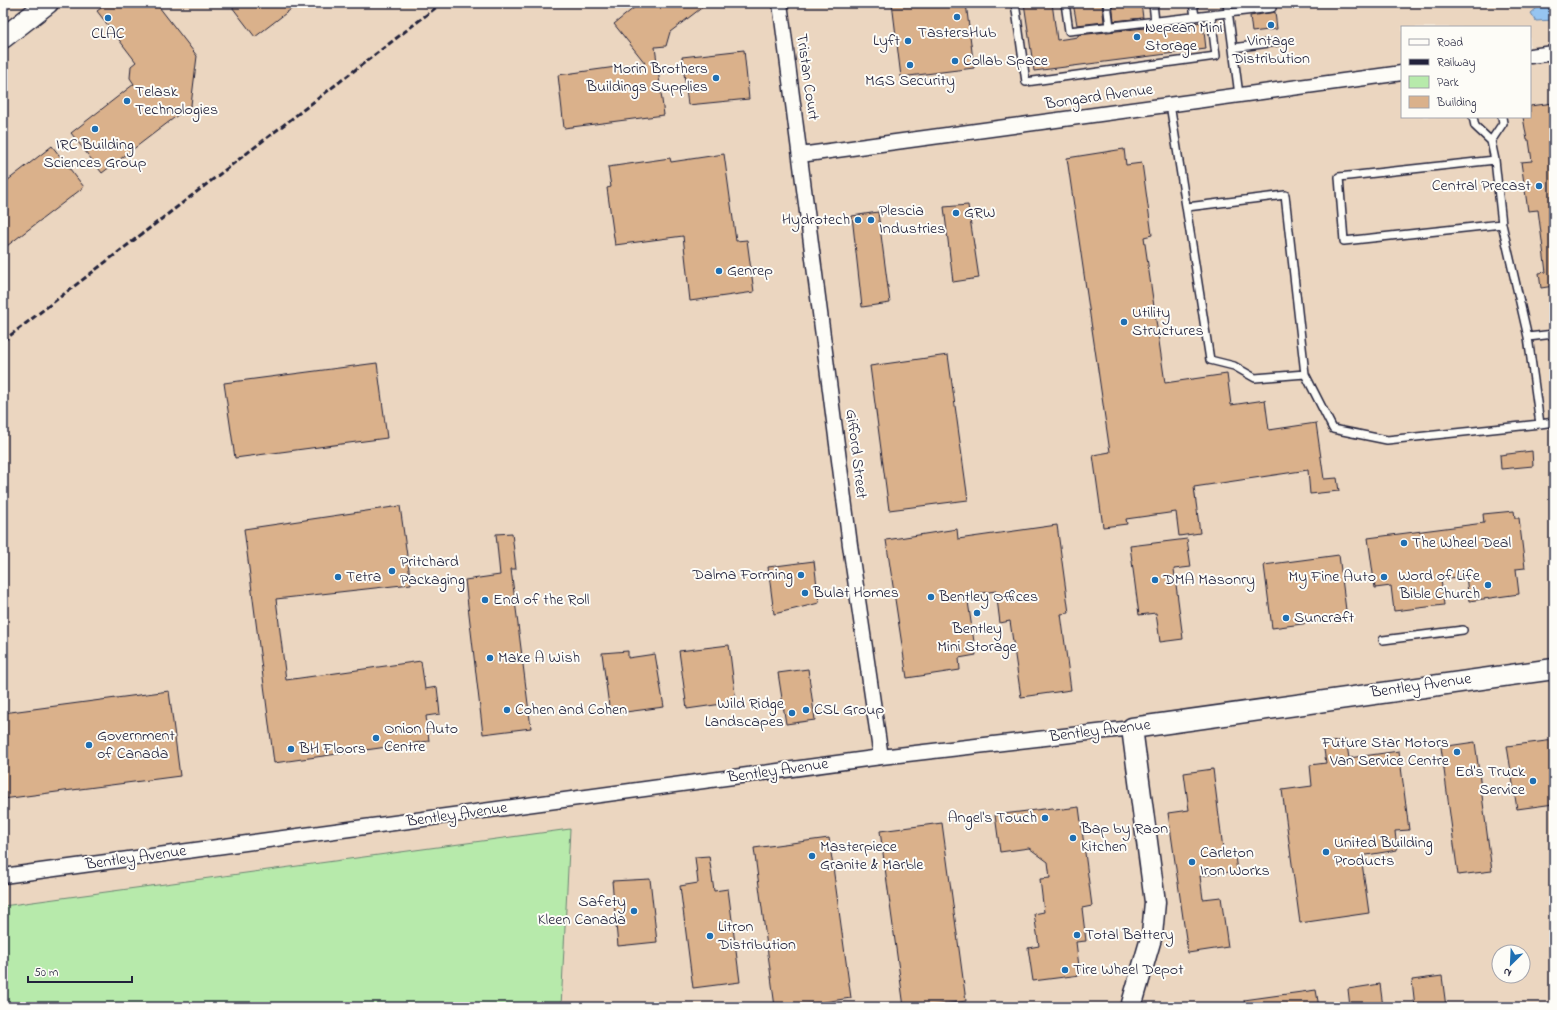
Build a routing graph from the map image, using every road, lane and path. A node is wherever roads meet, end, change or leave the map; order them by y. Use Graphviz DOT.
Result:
graph roads {
  1 [pos="48,3"];
  2 [pos="780,3"];
  3 [pos="1015,3"];
  4 [pos="1065,3"];
  5 [pos="1106,3"];
  6 [pos="1152,3"];
  7 [pos="1193,3"];
  8 [pos="1227,3"];
  9 [pos="1271,3"];
  10 [pos="1229,13"];
  11 [pos="1211,15"];
  12 [pos="1194,17"];
  13 [pos="1155,22"];
  14 [pos="1110,27"];
  15 [pos="3,38"];
  16 [pos="1277,42"];
  17 [pos="1233,48"];
  18 [pos="1554,53"];
  19 [pos="1531,56"];
  20 [pos="1401,73"];
  21 [pos="1239,95"];
  22 [pos="1170,104"];
  23 [pos="1473,118"];
  24 [pos="1502,118"];
  25 [pos="1491,141"];
  26 [pos="800,155"];
  27 [pos="1495,160"];
  28 [pos="1187,207"];
  29 [pos="1502,224"];
  30 [pos="1554,334"];
  31 [pos="1528,337"];
  32 [pos="1305,374"];
  33 [pos="1554,422"];
  34 [pos="1540,424"];
  35 [pos="1463,630"];
  36 [pos="1383,640"];
  37 [pos="1554,669"];
  38 [pos="1132,728"];
  39 [pos="881,757"];
  40 [pos="3,876"];
  41 [pos="1131,1007"];
  1 -- 15 [label="street"];
  2 -- 26 [label="street, Tristan Court"];
  3 -- 11 [label="lane"];
  4 -- 14 [label="lane"];
  5 -- 14 [label="lane"];
  6 -- 13 [label="lane"];
  7 -- 12 [label="lane"];
  8 -- 10 [label="lane"];
  9 -- 10 [label="lane"];
  10 -- 11 [label="lane"];
  10 -- 17 [label="lane"];
  11 -- 12 [label="lane"];
  12 -- 13 [label="lane"];
  13 -- 14 [label="lane"];
  16 -- 17 [label="lane"];
  17 -- 21 [label="lane"];
  18 -- 19 [label="street"];
  20 -- 21 [label="street, Bongard Avenue"];
  21 -- 22 [label="street, Bongard Avenue"];
  22 -- 26 [label="street, Bongard Avenue"];
  22 -- 28 [label="lane"];
  23 -- 25 [label="lane"];
  24 -- 25 [label="lane"];
  25 -- 27 [label="lane"];
  26 -- 39 [label="street, Gifford Street"];
  27 -- 29 [label="lane"];
  27 -- 29 [label="lane"];
  28 -- 32 [label="lane"];
  28 -- 32 [label="lane"];
  29 -- 31 [label="lane"];
  30 -- 31 [label="lane"];
  31 -- 34 [label="lane"];
  32 -- 34 [label="lane"];
  33 -- 34 [label="lane"];
  35 -- 36 [label="lane"];
  37 -- 38 [label="street, Bentley Avenue"];
  38 -- 39 [label="street, Bentley Avenue"];
  38 -- 41 [label="street"];
  39 -- 40 [label="street, Bentley Avenue"];
}
